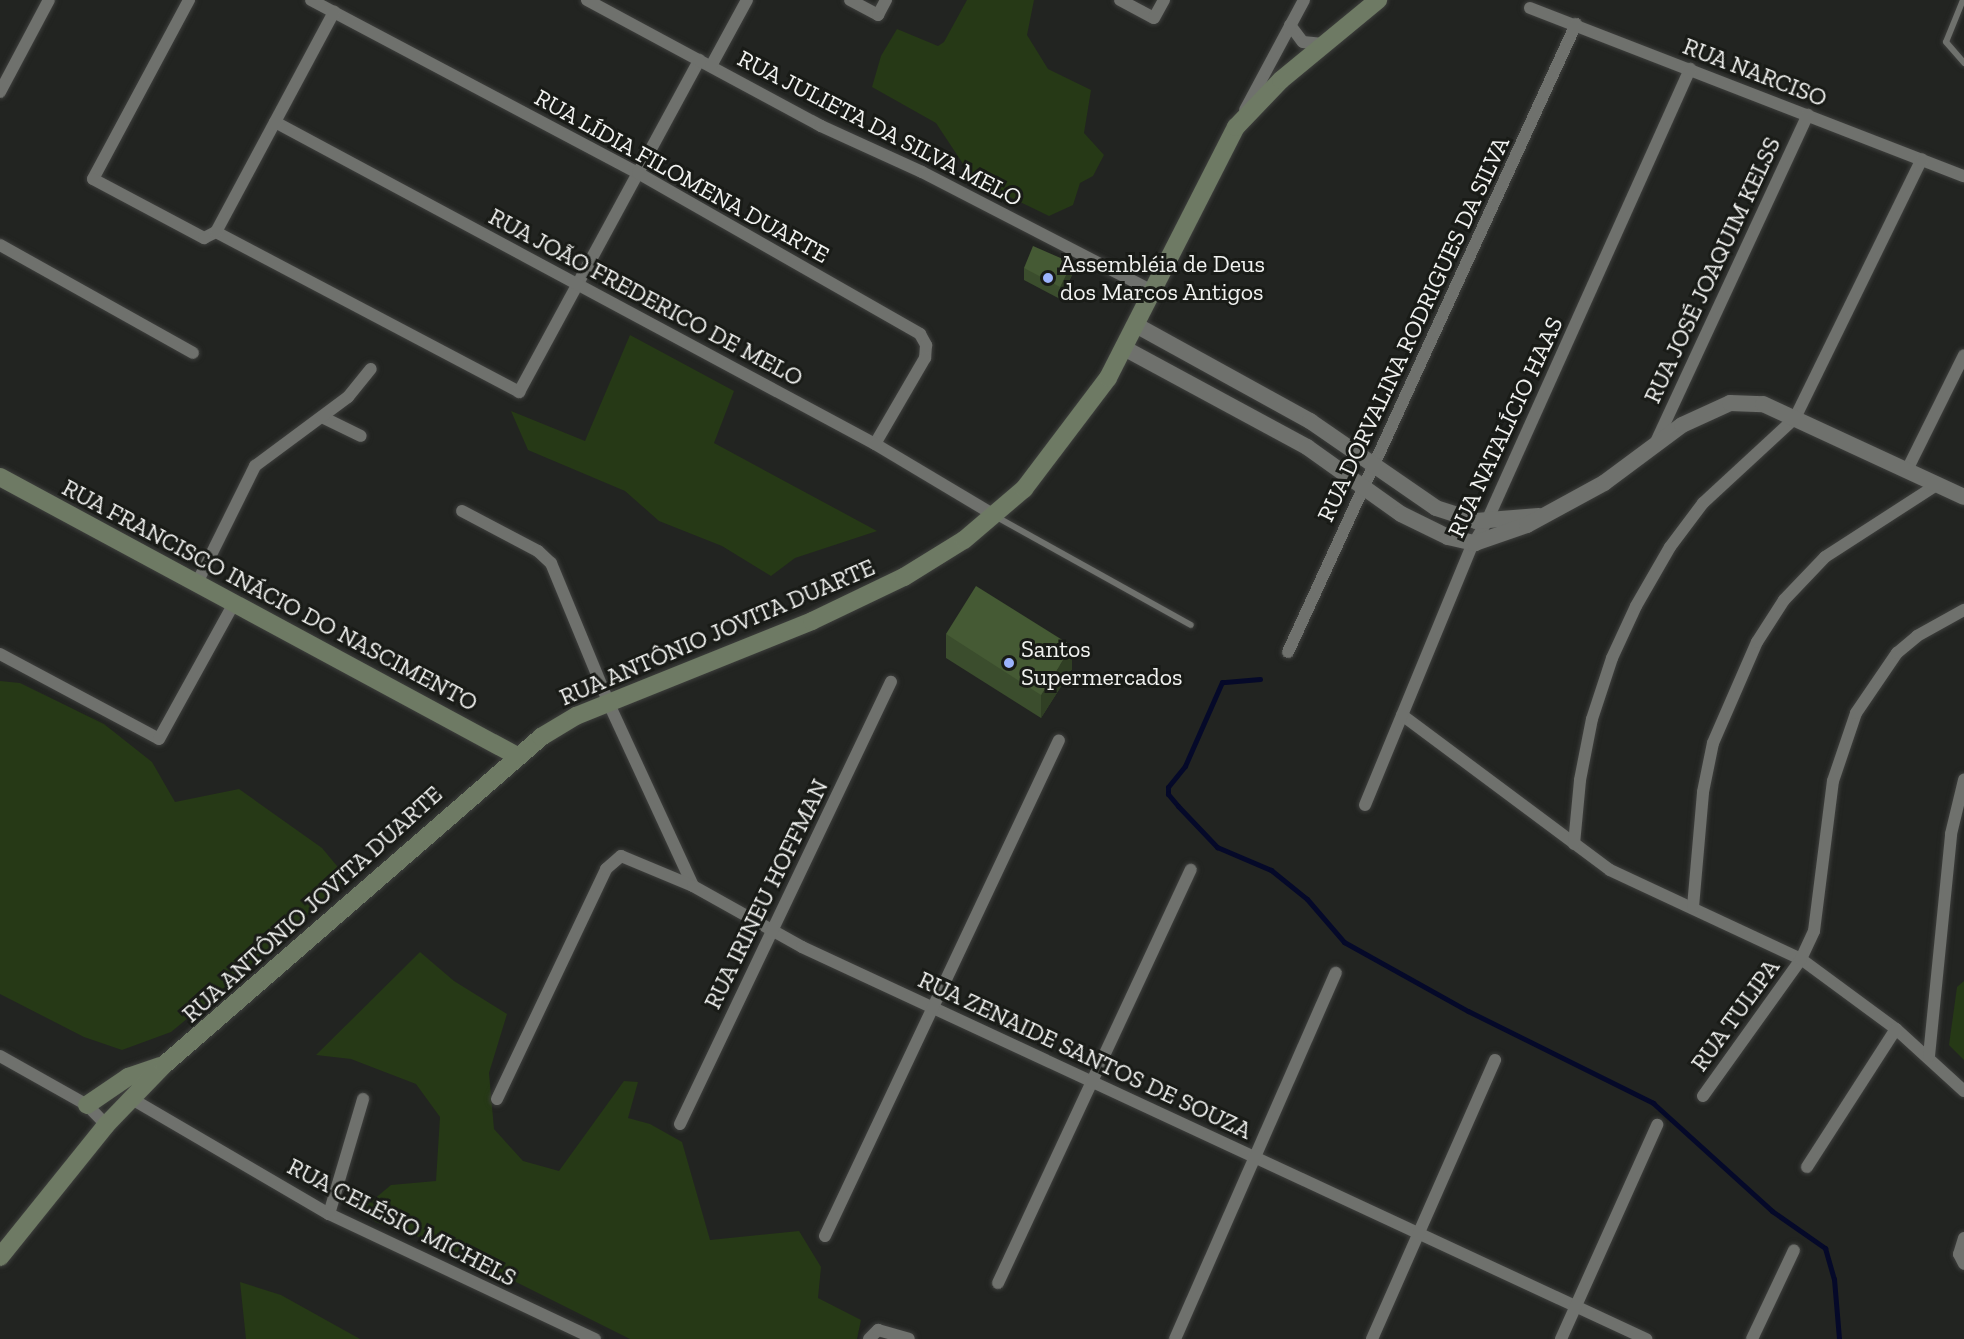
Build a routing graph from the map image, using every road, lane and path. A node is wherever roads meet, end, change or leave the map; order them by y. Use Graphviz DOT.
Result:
graph roads {
  1 [pos="49,0"];
  2 [pos="189,0"];
  3 [pos="311,0"];
  4 [pos="587,0"];
  5 [pos="747,0"];
  6 [pos="850,0"];
  7 [pos="886,0"];
  8 [pos="1120,0"];
  9 [pos="1164,0"];
  10 [pos="1304,0"];
  11 [pos="1378,0"];
  12 [pos="1963,0"];
  13 [pos="1530,8"];
  14 [pos="334,12"];
  15 [pos="1576,24"];
  16 [pos="1290,25"];
  17 [pos="1323,45"];
  18 [pos="699,60"];
  19 [pos="1964,63"];
  20 [pos="711,66"];
  21 [pos="1690,69"];
  22 [pos="0,92"];
  23 [pos="1808,115"];
  24 [pos="275,122"];
  25 [pos="1236,127"];
  26 [pos="1922,159"];
  27 [pos="638,173"];
  28 [pos="1964,176"];
  29 [pos="216,232"];
  30 [pos="0,245"];
  31 [pos="578,284"];
  32 [pos="1154,292"];
  33 [pos="1136,325"];
  34 [pos="1124,348"];
  35 [pos="193,352"];
  36 [pos="1964,355"];
  37 [pos="371,369"];
  38 [pos="322,417"];
  39 [pos="1796,418"];
  40 [pos="361,436"];
  41 [pos="875,444"];
  42 [pos="1655,444"];
  43 [pos="1374,465"];
  44 [pos="1907,470"];
  45 [pos="0,477"];
  46 [pos="1938,484"];
  47 [pos="1363,488"];
  48 [pos="1964,497"];
  49 [pos="462,511"];
  50 [pos="994,515"];
  51 [pos="1546,515"];
  52 [pos="1487,520"];
  53 [pos="1474,543"];
  54 [pos="197,583"];
  55 [pos="234,603"];
  56 [pos="1964,610"];
  57 [pos="1191,625"];
  58 [pos="1288,652"];
  59 [pos="0,654"];
  60 [pos="891,682"];
  61 [pos="609,704"];
  62 [pos="1402,715"];
  63 [pos="1059,740"];
  64 [pos="517,756"];
  65 [pos="1964,780"];
  66 [pos="1365,806"];
  67 [pos="1574,844"];
  68 [pos="1191,870"];
  69 [pos="693,886"];
  70 [pos="1693,907"];
  71 [pos="770,932"];
  72 [pos="1801,959"];
  73 [pos="1336,973"];
  74 [pos="933,1007"];
  75 [pos="1896,1029"];
  76 [pos="0,1056"];
  77 [pos="1929,1056"];
  78 [pos="1496,1060"];
  79 [pos="164,1065"];
  80 [pos="1090,1081"];
  81 [pos="1964,1091"];
  82 [pos="1703,1096"];
  83 [pos="132,1099"];
  84 [pos="363,1099"];
  85 [pos="496,1099"];
  86 [pos="87,1105"];
  87 [pos="680,1124"];
  88 [pos="106,1125"];
  89 [pos="1657,1125"];
  90 [pos="1255,1158"];
  91 [pos="1807,1167"];
  92 [pos="329,1214"];
  93 [pos="1420,1233"];
  94 [pos="825,1236"];
  95 [pos="1964,1238"];
  96 [pos="1794,1250"];
  97 [pos="0,1257"];
  98 [pos="1964,1264"];
  99 [pos="998,1283"];
  100 [pos="1578,1305"];
  101 [pos="595,1339"];
  102 [pos="869,1339"];
  103 [pos="909,1339"];
  104 [pos="1175,1339"];
  105 [pos="1372,1339"];
  106 [pos="1561,1339"];
  107 [pos="1646,1339"];
  108 [pos="1752,1339"];
  1 -- 22 [label="street"];
  2 -- 29 [label="street"];
  3 -- 14 [label="street, RUA LÍDIA FILOMENA DUARTE"];
  4 -- 18 [label="street, RUA JULIETA DA SILVA MELO"];
  5 -- 20 [label="street"];
  6 -- 7 [label="street"];
  8 -- 9 [label="street"];
  10 -- 16 [label="street"];
  11 -- 17 [label="main road, RUA ANTÔNIO JOVITA DUARTE"];
  12 -- 19 [label="lane"];
  13 -- 15 [label="street, RUA NARCISO"];
  14 -- 24 [label="street"];
  14 -- 27 [label="street, RUA LÍDIA FILOMENA DUARTE"];
  15 -- 21 [label="street, RUA NARCISO"];
  15 -- 43 [label="street, RUA DORVALINA RODRIGUES DA SILVA"];
  16 -- 17 [label="street"];
  16 -- 25 [label="street"];
  17 -- 25 [label="main road, RUA ANTÔNIO JOVITA DUARTE"];
  18 -- 20 [label="street, RUA JULIETA DA SILVA MELO"];
  18 -- 27 [label="street"];
  20 -- 32 [label="street, RUA JULIETA DA SILVA MELO"];
  21 -- 23 [label="street, RUA NARCISO"];
  21 -- 52 [label="street, RUA NATALÍCIO HAAS"];
  23 -- 26 [label="street, RUA NARCISO"];
  23 -- 42 [label="street, RUA JOSÉ JOAQUIM KELSS"];
  24 -- 29 [label="street"];
  24 -- 31 [label="street, RUA JOÃO FREDERICO DE MELO"];
  25 -- 32 [label="main road, RUA ANTÔNIO JOVITA DUARTE"];
  26 -- 28 [label="street, RUA NARCISO"];
  26 -- 39 [label="street"];
  27 -- 31 [label="street"];
  27 -- 41 [label="street, RUA LÍDIA FILOMENA DUARTE"];
  29 -- 31 [label="street"];
  30 -- 35 [label="street"];
  31 -- 41 [label="street, RUA JOÃO FREDERICO DE MELO"];
  32 -- 33 [label="main road, RUA ANTÔNIO JOVITA DUARTE"];
  33 -- 34 [label="main road, RUA ANTÔNIO JOVITA DUARTE"];
  33 -- 43 [label="street"];
  34 -- 47 [label="street"];
  34 -- 50 [label="main road, RUA ANTÔNIO JOVITA DUARTE"];
  36 -- 44 [label="street"];
  37 -- 38 [label="street"];
  38 -- 40 [label="street"];
  38 -- 54 [label="street"];
  39 -- 42 [label="street"];
  39 -- 44 [label="street"];
  39 -- 67 [label="street"];
  41 -- 50 [label="street, RUA JOÃO FREDERICO DE MELO"];
  42 -- 51 [label="street"];
  43 -- 47 [label="street, RUA DORVALINA RODRIGUES DA SILVA"];
  43 -- 52 [label="street"];
  44 -- 46 [label="street"];
  45 -- 54 [label="main road, RUA FRANCISCO INÁCIO DO NASCIMENTO"];
  46 -- 48 [label="street"];
  46 -- 70 [label="street"];
  47 -- 53 [label="street"];
  47 -- 58 [label="street, RUA DORVALINA RODRIGUES DA SILVA"];
  49 -- 61 [label="street"];
  50 -- 57 [label="lane"];
  50 -- 61 [label="main road, RUA ANTÔNIO JOVITA DUARTE"];
  51 -- 52 [label="street"];
  51 -- 53 [label="street"];
  52 -- 53 [label="street, RUA NATALÍCIO HAAS"];
  53 -- 62 [label="street, RUA NATALÍCIO HAAS"];
  54 -- 55 [label="main road, RUA FRANCISCO INÁCIO DO NASCIMENTO"];
  55 -- 59 [label="street"];
  55 -- 64 [label="main road, RUA FRANCISCO INÁCIO DO NASCIMENTO"];
  56 -- 72 [label="street, RUA TULIPA"];
  60 -- 71 [label="street, RUA IRINEU HOFFMAN"];
  61 -- 64 [label="main road, RUA ANTÔNIO JOVITA DUARTE"];
  61 -- 69 [label="street"];
  62 -- 66 [label="street, RUA NATALÍCIO HAAS"];
  62 -- 67 [label="street"];
  63 -- 74 [label="street"];
  64 -- 79 [label="main road, RUA ANTÔNIO JOVITA DUARTE"];
  65 -- 77 [label="street"];
  67 -- 70 [label="street"];
  68 -- 80 [label="street"];
  69 -- 71 [label="street, RUA ZENAIDE SANTOS DE SOUZA"];
  69 -- 85 [label="street, RUA ZENAIDE SANTOS DE SOUZA"];
  70 -- 72 [label="street"];
  71 -- 74 [label="street, RUA ZENAIDE SANTOS DE SOUZA"];
  71 -- 87 [label="street, RUA IRINEU HOFFMAN"];
  72 -- 75 [label="street"];
  72 -- 82 [label="street, RUA TULIPA"];
  73 -- 90 [label="street"];
  74 -- 80 [label="street, RUA ZENAIDE SANTOS DE SOUZA"];
  74 -- 94 [label="street"];
  75 -- 77 [label="street"];
  75 -- 91 [label="street"];
  76 -- 86 [label="street"];
  77 -- 81 [label="street"];
  78 -- 93 [label="street"];
  79 -- 83 [label="main road, RUA ANTÔNIO JOVITA DUARTE"];
  79 -- 86 [label="main road"];
  80 -- 90 [label="street, RUA ZENAIDE SANTOS DE SOUZA"];
  80 -- 99 [label="street"];
  83 -- 88 [label="main road, RUA ANTÔNIO JOVITA DUARTE"];
  83 -- 92 [label="street, RUA CELÉSIO MICHELS"];
  84 -- 92 [label="street"];
  86 -- 88 [label="street"];
  88 -- 97 [label="main road, RUA ANTÔNIO JOVITA DUARTE"];
  89 -- 100 [label="street"];
  90 -- 93 [label="street, RUA ZENAIDE SANTOS DE SOUZA"];
  90 -- 104 [label="street"];
  92 -- 101 [label="street, RUA CELÉSIO MICHELS"];
  93 -- 100 [label="street, RUA ZENAIDE SANTOS DE SOUZA"];
  93 -- 105 [label="street"];
  95 -- 98 [label="street"];
  96 -- 108 [label="street"];
  100 -- 106 [label="street"];
  100 -- 107 [label="street, RUA ZENAIDE SANTOS DE SOUZA"];
  102 -- 103 [label="street"];
}
